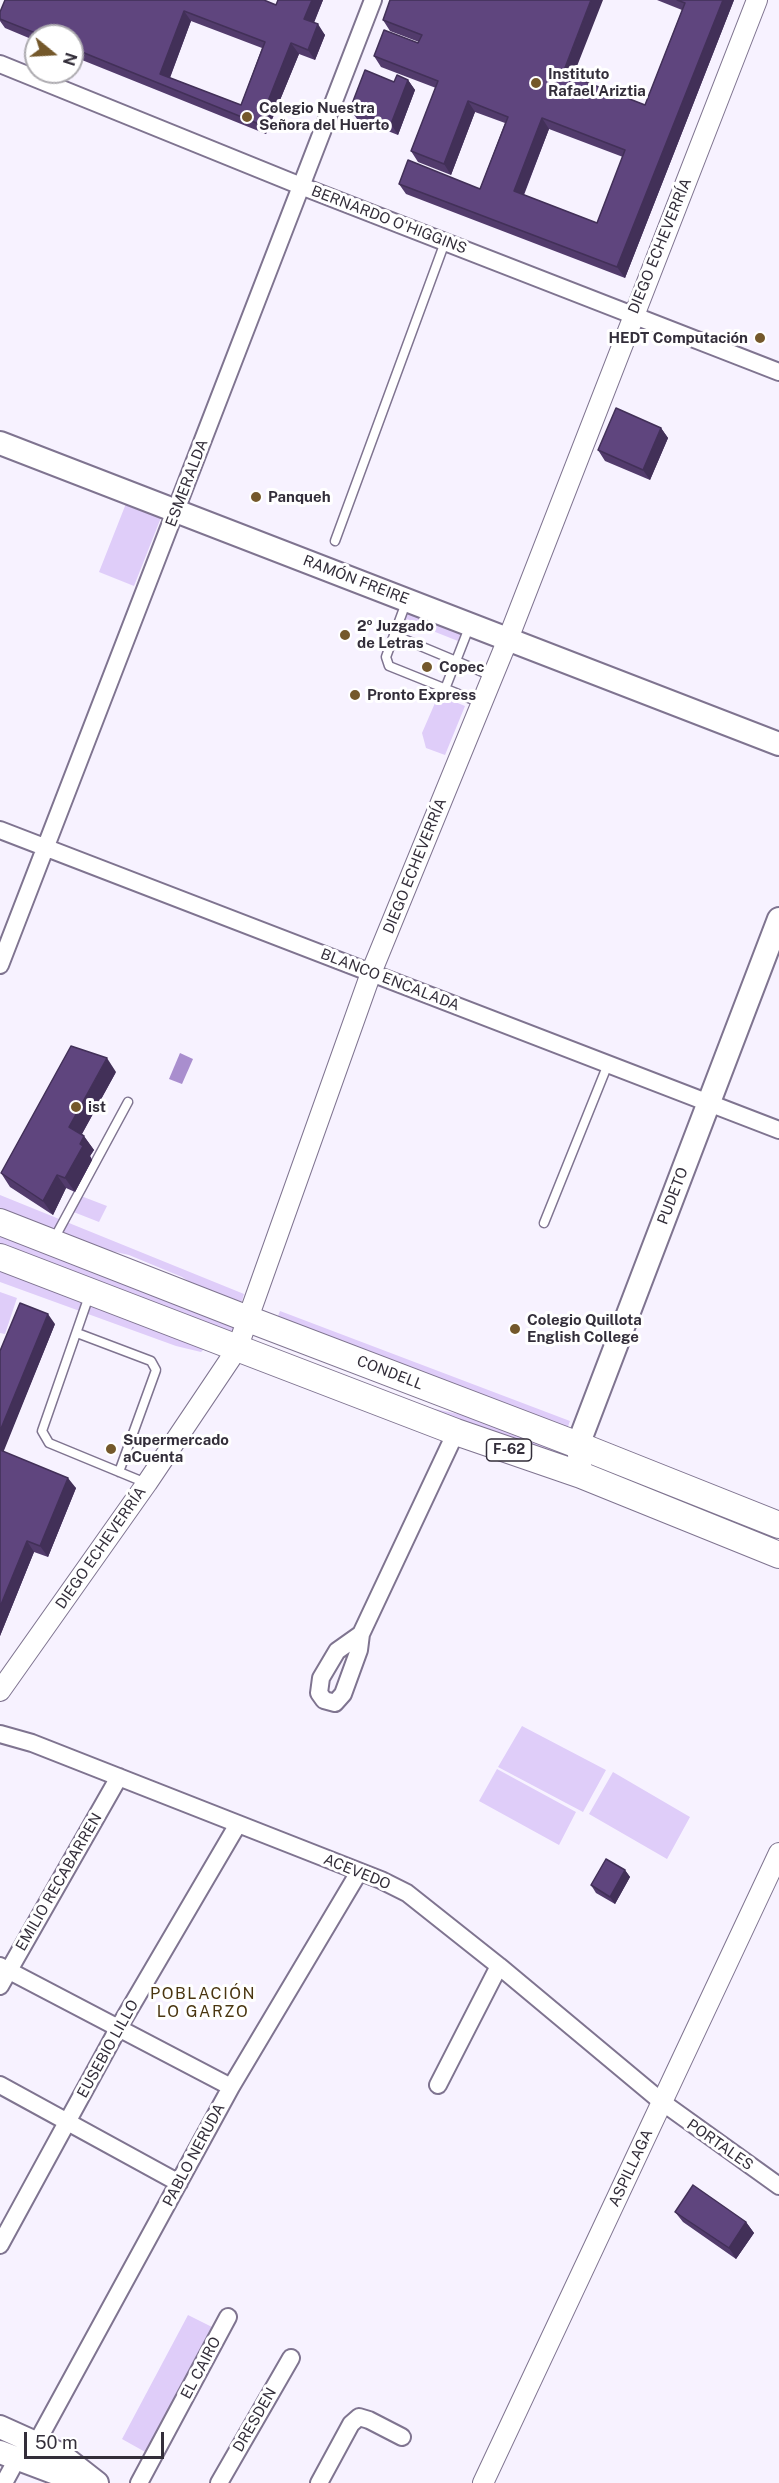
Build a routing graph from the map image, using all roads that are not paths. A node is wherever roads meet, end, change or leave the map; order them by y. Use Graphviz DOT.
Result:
graph roads {
  1 [pos="373,0"];
  2 [pos="757,0"];
  3 [pos="0,64"];
  4 [pos="301,186"];
  5 [pos="446,242"];
  6 [pos="633,315"];
  7 [pos="779,372"];
  8 [pos="0,443"];
  9 [pos="176,511"];
  10 [pos="335,541"];
  11 [pos="407,600"];
  12 [pos="471,624"];
  13 [pos="394,635"];
  14 [pos="508,639"];
  15 [pos="456,661"];
  16 [pos="492,676"];
  17 [pos="445,689"];
  18 [pos="481,704"];
  19 [pos="779,744"];
  20 [pos="0,830"];
  21 [pos="45,847"];
  22 [pos="779,919"];
  23 [pos="0,965"];
  24 [pos="371,973"];
  25 [pos="608,1064"];
  26 [pos="128,1102"];
  27 [pos="709,1103"];
  28 [pos="779,1130"];
  29 [pos="0,1222"];
  30 [pos="544,1223"];
  31 [pos="52,1242"];
  32 [pos="0,1257"];
  33 [pos="90,1293"];
  34 [pos="248,1319"];
  35 [pos="77,1333"];
  36 [pos="237,1349"];
  37 [pos="456,1432"];
  38 [pos="578,1445"];
  39 [pos="119,1472"];
  40 [pos="581,1475"];
  41 [pos="147,1483"];
  42 [pos="779,1525"];
  43 [pos="779,1555"];
  44 [pos="361,1634"];
  45 [pos="0,1691"];
  46 [pos="0,1734"];
  47 [pos="119,1777"];
  48 [pos="238,1824"];
  49 [pos="779,1853"];
  50 [pos="359,1872"];
  51 [pos="499,1966"];
  52 [pos="4,1969"];
  53 [pos="0,1986"];
  54 [pos="119,2027"];
  55 [pos="0,2085"];
  56 [pos="438,2085"];
  57 [pos="231,2087"];
  58 [pos="662,2102"];
  59 [pos="68,2122"];
  60 [pos="179,2183"];
  61 [pos="779,2186"];
  62 [pos="0,2245"];
  63 [pos="228,2317"];
  64 [pos="291,2358"];
  65 [pos="0,2427"];
  66 [pos="402,2437"];
  67 [pos="37,2442"];
  68 [pos="9,2456"];
  69 [pos="4,2483"];
  70 [pos="97,2483"];
  71 [pos="139,2483"];
  72 [pos="219,2483"];
  73 [pos="319,2483"];
  74 [pos="483,2483"];
  1 -- 4 [label="street, ESMERALDA"];
  2 -- 6 [label="street, DIEGO ECHEVERRÍA"];
  3 -- 4 [label="street, BERNARDO O'HIGGINS"];
  4 -- 5 [label="street, BERNARDO O'HIGGINS"];
  4 -- 9 [label="street, ESMERALDA"];
  5 -- 6 [label="street, BERNARDO O'HIGGINS"];
  5 -- 10 [label="lane"];
  6 -- 7 [label="street, BERNARDO O'HIGGINS"];
  6 -- 14 [label="street, DIEGO ECHEVERRÍA"];
  8 -- 9 [label="main road, RAMÓN FREIRE"];
  9 -- 11 [label="main road, RAMÓN FREIRE"];
  9 -- 21 [label="street, ESMERALDA"];
  11 -- 12 [label="main road, RAMÓN FREIRE"];
  11 -- 13 [label="lane"];
  12 -- 14 [label="main road, RAMÓN FREIRE"];
  12 -- 15 [label="lane"];
  13 -- 15 [label="lane"];
  13 -- 17 [label="lane"];
  14 -- 16 [label="street, DIEGO ECHEVERRÍA"];
  14 -- 19 [label="main road, RAMÓN FREIRE"];
  15 -- 16 [label="lane"];
  15 -- 17 [label="lane"];
  16 -- 18 [label="street, DIEGO ECHEVERRÍA"];
  17 -- 18 [label="lane"];
  18 -- 24 [label="street, DIEGO ECHEVERRÍA"];
  20 -- 21 [label="street, BLANCO ENCALADA"];
  21 -- 23 [label="street, ESMERALDA"];
  21 -- 24 [label="street, BLANCO ENCALADA"];
  22 -- 27 [label="main road, PUDETO"];
  24 -- 25 [label="street, BLANCO ENCALADA"];
  24 -- 34 [label="street, DIEGO ECHEVERRÍA"];
  25 -- 27 [label="street, BLANCO ENCALADA"];
  25 -- 30 [label="lane"];
  26 -- 31 [label="lane"];
  27 -- 28 [label="street, BLANCO ENCALADA"];
  27 -- 38 [label="main road, PUDETO"];
  29 -- 31 [label="main road, CONDELL / F-62"];
  31 -- 34 [label="main road, CONDELL / F-62"];
  32 -- 33 [label="main road, F-62"];
  33 -- 35 [label="lane"];
  33 -- 36 [label="main road, F-62"];
  34 -- 36 [label="street, DIEGO ECHEVERRÍA"];
  34 -- 38 [label="main road, CONDELL / F-62"];
  35 -- 39 [label="lane"];
  35 -- 39 [label="lane"];
  36 -- 37 [label="main road, F-62"];
  36 -- 41 [label="street, DIEGO ECHEVERRÍA"];
  37 -- 40 [label="main road, F-62"];
  37 -- 44 [label="street"];
  38 -- 40 [label="main road, PUDETO"];
  38 -- 42 [label="main road, CONDELL / F-62"];
  39 -- 41 [label="lane"];
  40 -- 43 [label="main road, F-62"];
  41 -- 45 [label="street, DIEGO ECHEVERRÍA"];
  46 -- 47 [label="street, ACEVEDO"];
  47 -- 48 [label="street, ACEVEDO"];
  47 -- 52 [label="street, EMILIO RECABARREN"];
  48 -- 50 [label="street, ACEVEDO"];
  48 -- 54 [label="street, EUSEBIO LILLO"];
  49 -- 58 [label="street, ASPILLAGA"];
  50 -- 51 [label="street, ACEVEDO"];
  50 -- 57 [label="street, PABLO NERUDA"];
  51 -- 56 [label="street"];
  51 -- 58 [label="street, ACEVEDO"];
  52 -- 53 [label="street, EMILIO RECABARREN"];
  52 -- 54 [label="street"];
  54 -- 57 [label="street"];
  54 -- 59 [label="street, EUSEBIO LILLO"];
  55 -- 59 [label="street"];
  57 -- 60 [label="street, PABLO NERUDA"];
  58 -- 61 [label="street, PORTALES"];
  58 -- 74 [label="street, ASPILLAGA"];
  59 -- 60 [label="street"];
  59 -- 62 [label="street, EUSEBIO LILLO"];
  60 -- 67 [label="street, PABLO NERUDA"];
  63 -- 71 [label="street, EL CAIRO"];
  64 -- 72 [label="street, DRESDEN"];
  65 -- 67 [label="main road"];
  66 -- 73 [label="street"];
  67 -- 70 [label="main road"];
  68 -- 69 [label="street"];
  68 -- 70 [label="main road"];
}
